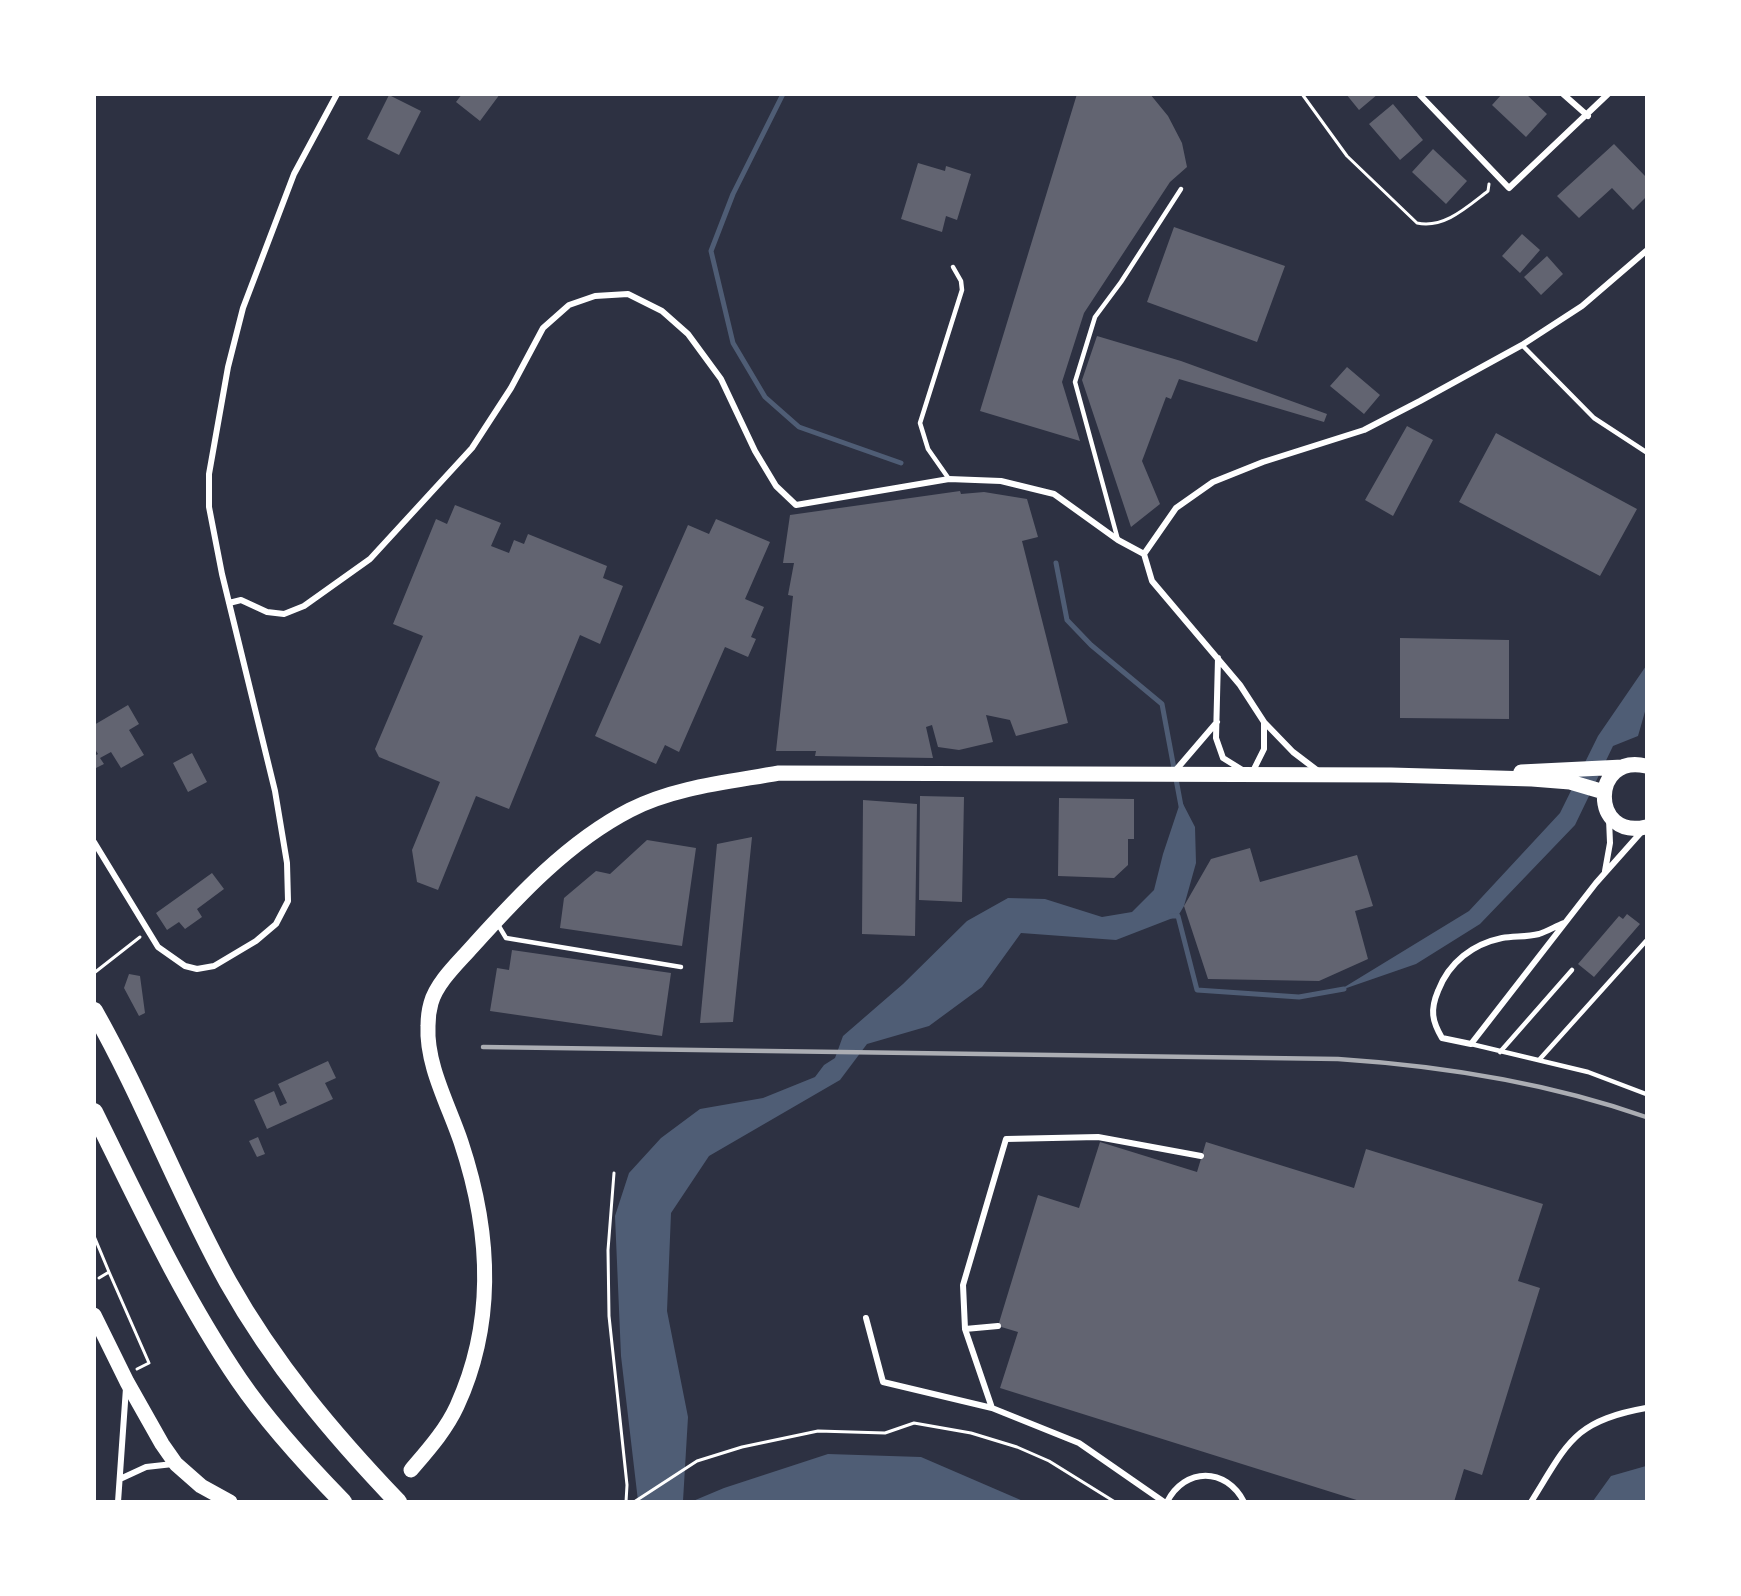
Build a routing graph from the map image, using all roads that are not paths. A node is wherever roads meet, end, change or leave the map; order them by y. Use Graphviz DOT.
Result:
graph roads {
  1 [pos="337,94"];
  2 [pos="1419,94"];
  3 [pos="1563,94"];
  4 [pos="1608,94"];
  5 [pos="1588,116"];
  6 [pos="1181,189"];
  7 [pos="1647,251"];
  8 [pos="953,267"];
  9 [pos="1522,345"];
  10 [pos="1647,452"];
  11 [pos="948,479"];
  12 [pos="1118,540"];
  13 [pos="1144,554"];
  14 [pos="230,603"];
  15 [pos="1218,658"];
  16 [pos="1217,722"];
  17 [pos="1264,723"];
  18 [pos="1623,766"];
  19 [pos="1647,766"];
  20 [pos="1172,774"];
  21 [pos="1251,775"];
  22 [pos="1323,775"];
  23 [pos="1477,777"];
  24 [pos="1604,792"];
  25 [pos="1608,813"];
  26 [pos="1646,827"];
  27 [pos="94,842"];
  28 [pos="1605,872"];
  29 [pos="496,921"];
  30 [pos="1564,923"];
  31 [pos="1647,941"];
  32 [pos="681,966"];
  33 [pos="1572,970"];
  34 [pos="94,1011"];
  35 [pos="1471,1044"];
  36 [pos="1500,1052"];
  37 [pos="1539,1060"];
  38 [pos="1647,1094"];
  39 [pos="94,1112"];
  40 [pos="1201,1156"];
  41 [pos="94,1315"];
  42 [pos="866,1318"];
  43 [pos="998,1326"];
  44 [pos="965,1329"];
  45 [pos="125,1379"];
  46 [pos="992,1408"];
  47 [pos="1647,1408"];
  48 [pos="176,1464"];
  49 [pos="411,1470"];
  50 [pos="120,1479"];
  51 [pos="118,1502"];
  52 [pos="230,1502"];
  53 [pos="343,1502"];
  54 [pos="398,1502"];
  55 [pos="1166,1502"];
  56 [pos="1244,1502"];
  57 [pos="1531,1502"];
  1 -- 14 [label="street"];
  2 -- 5 [label="street"];
  3 -- 5 [label="street"];
  4 -- 5 [label="street"];
  6 -- 12 [label="lane"];
  7 -- 9 [label="street"];
  8 -- 11 [label="lane"];
  9 -- 10 [label="lane"];
  9 -- 13 [label="street"];
  11 -- 12 [label="street"];
  11 -- 14 [label="street"];
  12 -- 13 [label="street"];
  13 -- 15 [label="street"];
  14 -- 27 [label="street"];
  15 -- 16 [label="street"];
  15 -- 17 [label="street"];
  16 -- 20 [label="street"];
  16 -- 21 [label="street"];
  17 -- 21 [label="street"];
  17 -- 22 [label="street"];
  18 -- 19 [label="main road"];
  18 -- 23 [label="main road"];
  18 -- 24 [label="main road"];
  20 -- 21 [label="main road"];
  20 -- 29 [label="main road"];
  21 -- 22 [label="main road"];
  22 -- 23 [label="main road"];
  23 -- 24 [label="main road"];
  24 -- 25 [label="main road"];
  25 -- 26 [label="main road"];
  25 -- 28 [label="street"];
  26 -- 28 [label="street"];
  28 -- 30 [label="street"];
  29 -- 32 [label="lane"];
  29 -- 49 [label="main road"];
  30 -- 35 [label="street"];
  30 -- 35 [label="street"];
  31 -- 37 [label="lane"];
  33 -- 36 [label="lane"];
  34 -- 54 [label="highway"];
  35 -- 36 [label="lane"];
  36 -- 37 [label="lane"];
  37 -- 38 [label="lane"];
  39 -- 53 [label="highway"];
  40 -- 44 [label="street"];
  41 -- 45 [label="main road"];
  42 -- 46 [label="street"];
  43 -- 44 [label="street"];
  44 -- 46 [label="street"];
  45 -- 48 [label="main road"];
  45 -- 50 [label="street"];
  46 -- 55 [label="street"];
  47 -- 57 [label="street"];
  48 -- 50 [label="street"];
  48 -- 52 [label="main road"];
  50 -- 51 [label="street"];
  55 -- 56 [label="street"];
}
